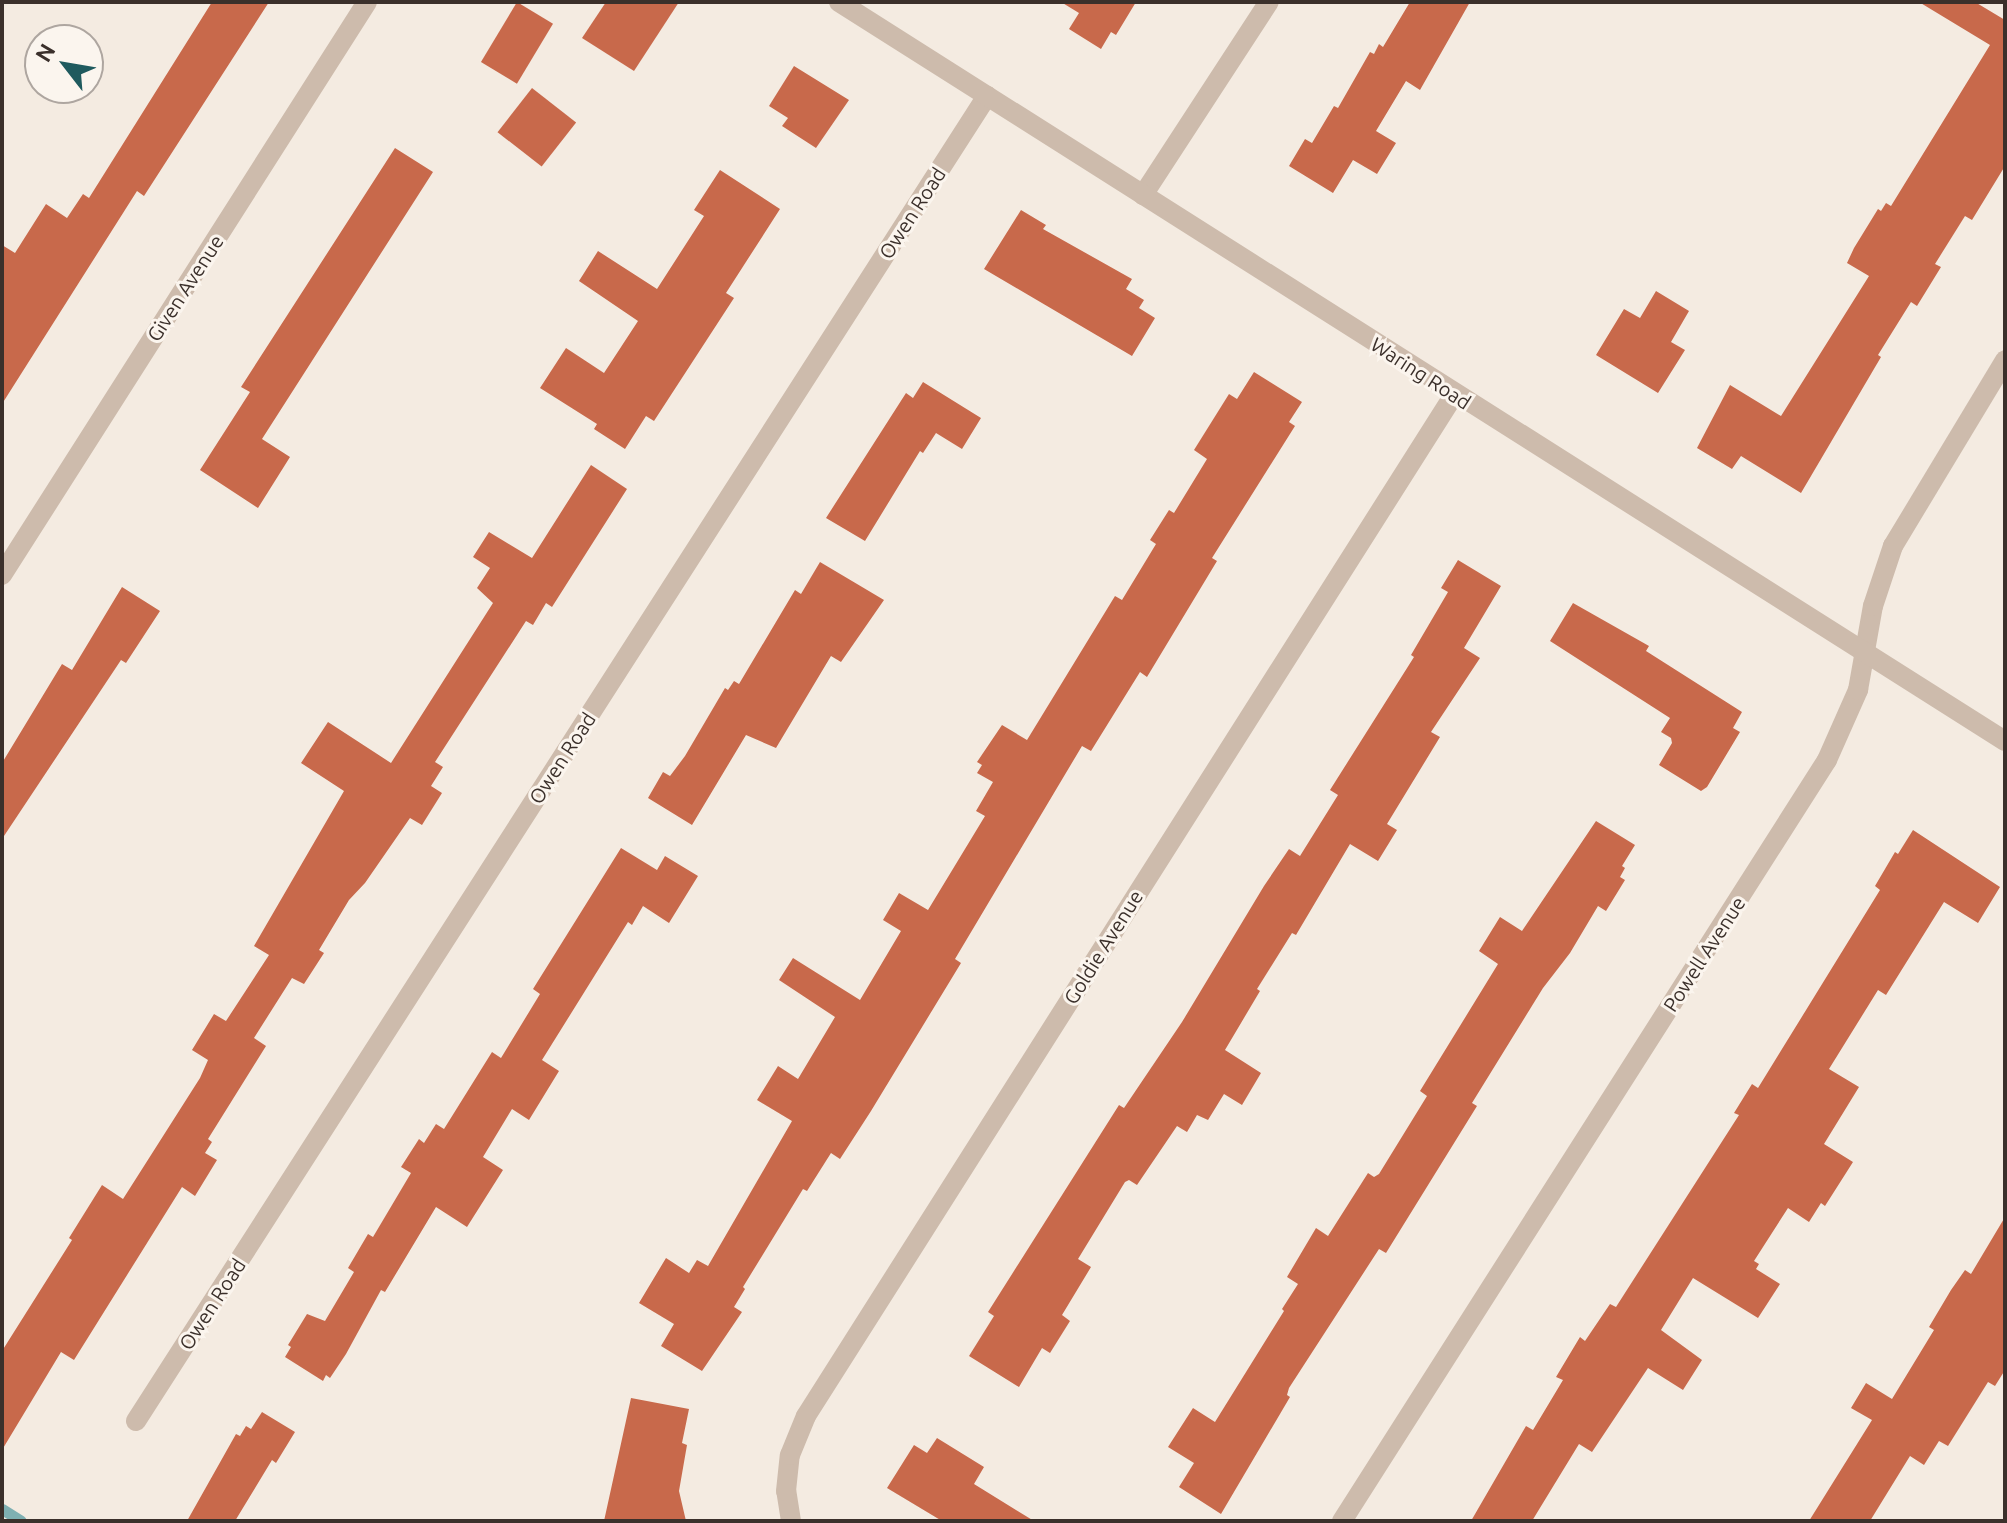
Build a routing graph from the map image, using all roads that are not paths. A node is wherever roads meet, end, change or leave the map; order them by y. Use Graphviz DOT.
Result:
graph roads {
  1 [pos="367,2"];
  2 [pos="839,2"];
  3 [pos="1269,2"];
  4 [pos="987,96"];
  5 [pos="1143,195"];
  6 [pos="2005,360"];
  7 [pos="1454,395"];
  8 [pos="2,575"];
  9 [pos="1867,652"];
  10 [pos="2005,741"];
  11 [pos="136,1421"];
  12 [pos="790,1516"];
  13 [pos="1342,1521"];
  1 -- 8 [label="street, Given Avenue"];
  2 -- 4 [label="street, Waring Road"];
  3 -- 5 [label="street"];
  4 -- 5 [label="street, Waring Road"];
  4 -- 11 [label="street, Owen Road"];
  5 -- 7 [label="street, Waring Road"];
  6 -- 9 [label="street, Powell Avenue"];
  7 -- 9 [label="street, Waring Road"];
  7 -- 12 [label="street, Goldie Avenue"];
  9 -- 10 [label="street, Waring Road"];
  9 -- 13 [label="street, Powell Avenue"];
}
